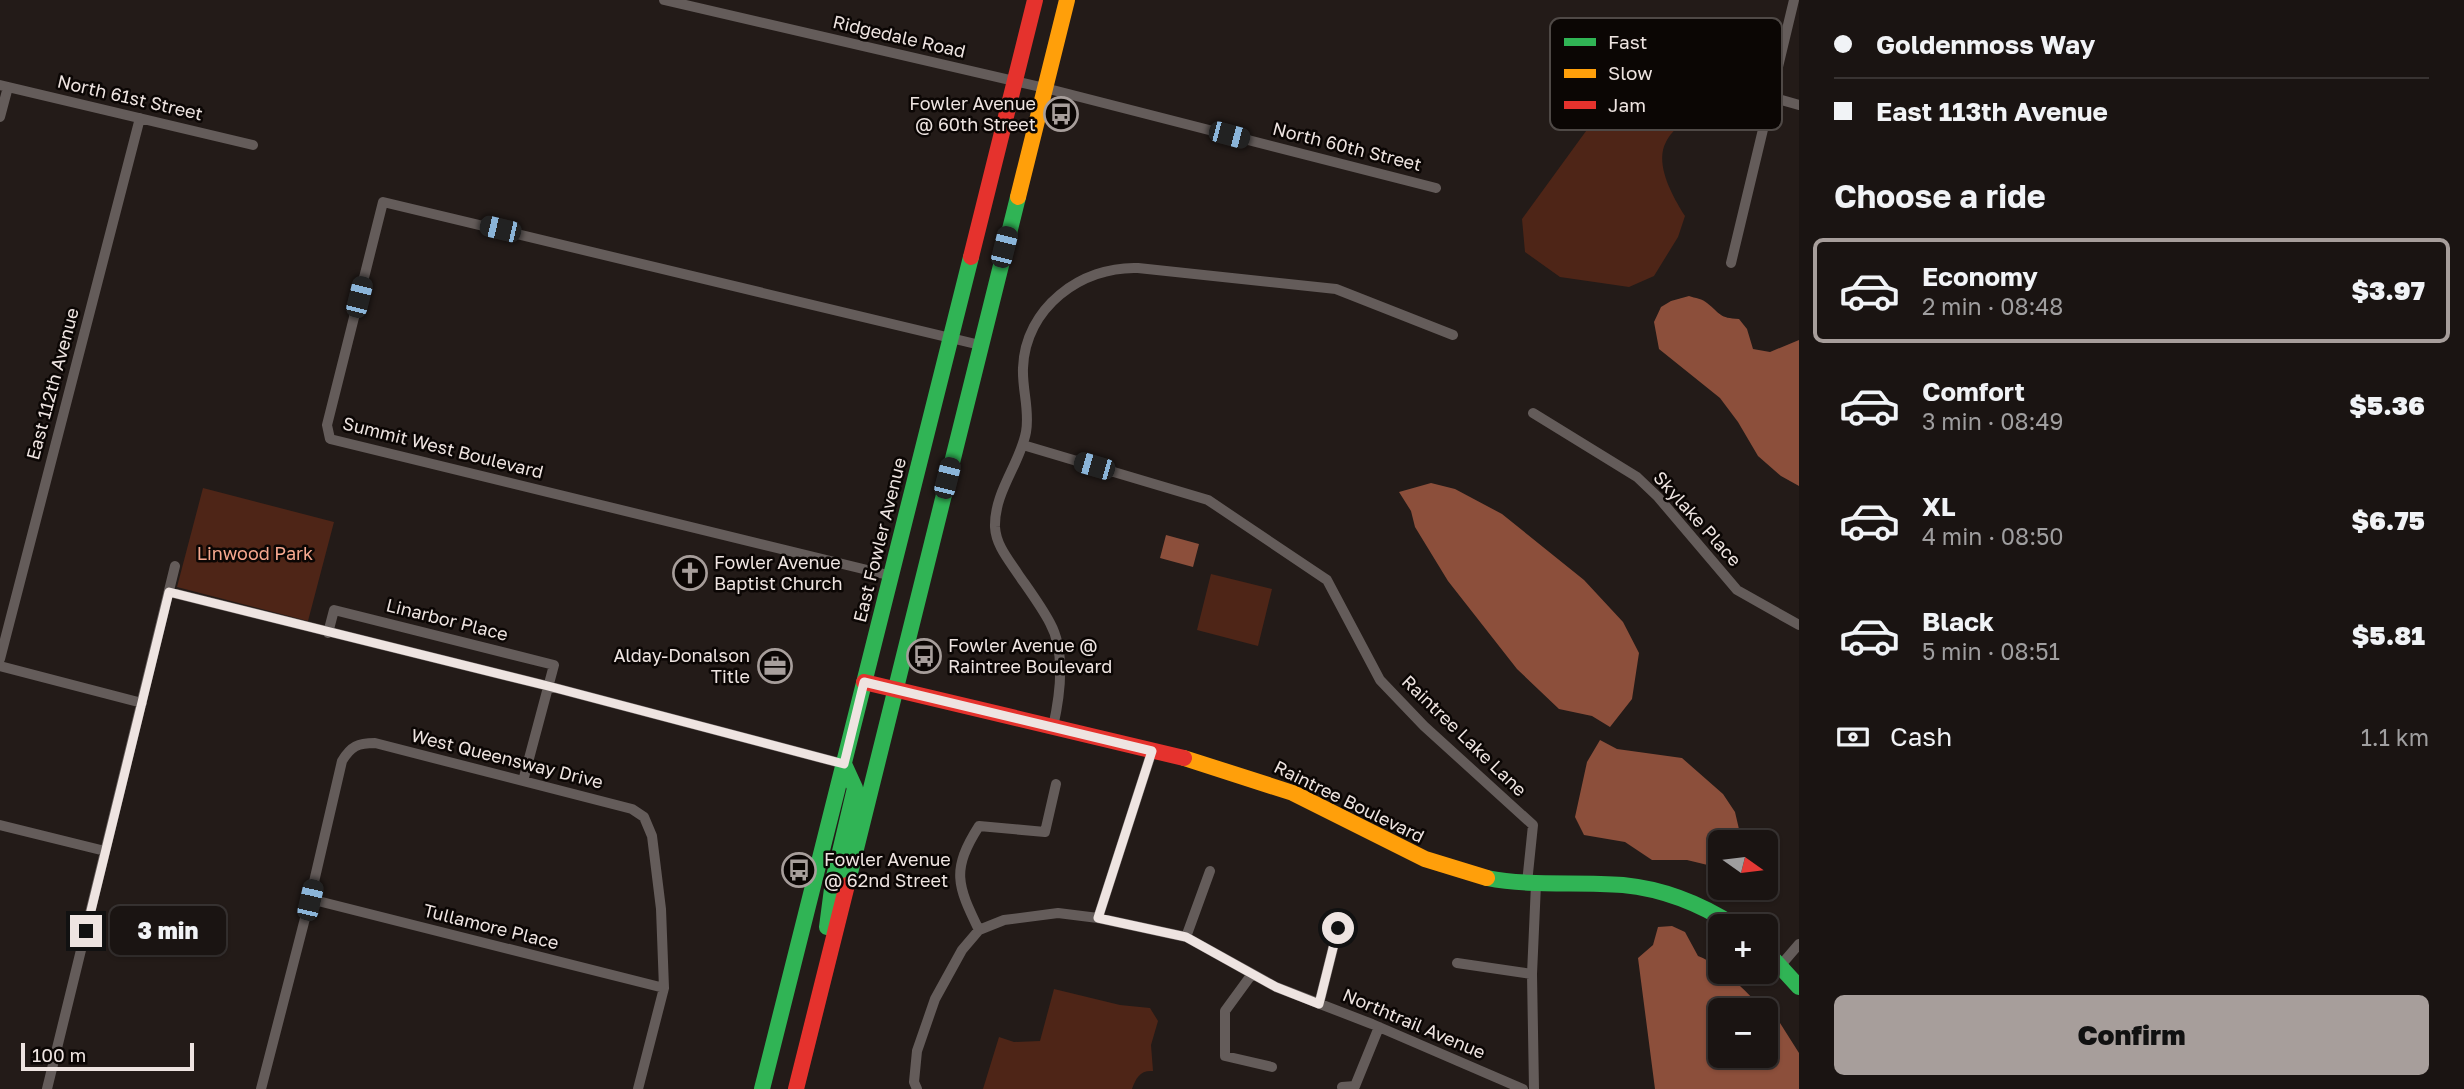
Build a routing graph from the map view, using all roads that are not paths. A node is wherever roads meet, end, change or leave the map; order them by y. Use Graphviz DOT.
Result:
graph roads {
  1 [pos="664,0"];
  2 [pos="1035,0"];
  3 [pos="1067,0"];
  4 [pos="1794,0"];
  5 [pos="1782,51"];
  6 [pos="1015,82"];
  7 [pos="4,86"];
  8 [pos="1045,88"];
  9 [pos="1782,100"];
  10 [pos="1799,105"];
  11 [pos="0,117"];
  12 [pos="141,118"];
  13 [pos="1763,130"];
  14 [pos="253,145"];
  15 [pos="1436,188"];
  16 [pos="1731,263"];
  17 [pos="1453,335"];
  18 [pos="951,337"];
  19 [pos="979,345"];
  20 [pos="1533,413"];
  21 [pos="1023,445"];
  22 [pos="175,566"];
  23 [pos="892,576"];
  24 [pos="169,592"];
  25 [pos="1799,625"];
  26 [pos="328,633"];
  27 [pos="0,659"];
  28 [pos="0,666"];
  29 [pos="864,682"];
  30 [pos="548,686"];
  31 [pos="894,690"];
  32 [pos="142,703"];
  33 [pos="1053,727"];
  34 [pos="1152,751"];
  35 [pos="844,764"];
  36 [pos="523,781"];
  37 [pos="1056,784"];
  38 [pos="0,825"];
  39 [pos="105,851"];
  40 [pos="1210,871"];
  41 [pos="1531,883"];
  42 [pos="310,900"];
  43 [pos="1712,914"];
  44 [pos="1098,918"];
  45 [pos="1338,928"];
  46 [pos="979,929"];
  47 [pos="1186,937"];
  48 [pos="1799,944"];
  49 [pos="1778,962"];
  50 [pos="1457,964"];
  51 [pos="1781,965"];
  52 [pos="1252,974"];
  53 [pos="1532,974"];
  54 [pos="1799,987"];
  55 [pos="664,988"];
  56 [pos="1319,1004"];
  57 [pos="816,1014"];
  58 [pos="1379,1027"];
  59 [pos="1272,1067"];
  60 [pos="1342,1087"];
  61 [pos="47,1089"];
  62 [pos="261,1089"];
  63 [pos="638,1089"];
  64 [pos="762,1089"];
  65 [pos="796,1089"];
  66 [pos="917,1089"];
  67 [pos="1522,1089"];
  68 [pos="1534,1089"];
  1 -- 6 [label="street, Ridgedale Road"];
  2 -- 6 [label="main road, East Fowler Avenue"];
  3 -- 8 [label="main road"];
  4 -- 5 [label="street"];
  6 -- 8 [label="street, Ridgedale Road"];
  6 -- 18 [label="main road, East Fowler Avenue"];
  7 -- 11 [label="street"];
  7 -- 12 [label="street, North 61st Street"];
  8 -- 15 [label="street, North 60th Street"];
  8 -- 19 [label="main road"];
  9 -- 10 [label="street"];
  12 -- 14 [label="street, North 61st Street"];
  12 -- 27 [label="street, East 112th Avenue"];
  13 -- 16 [label="street"];
  17 -- 21 [label="street"];
  18 -- 19 [label="street, Summit West Boulevard"];
  18 -- 23 [label="main road, East Fowler Avenue"];
  18 -- 23 [label="street, Summit West Boulevard"];
  19 -- 31 [label="main road"];
  20 -- 25 [label="street, Skylake Place"];
  21 -- 33 [label="street"];
  21 -- 41 [label="street, Raintree Lake Lane"];
  22 -- 24 [label="street"];
  23 -- 29 [label="main road, East Fowler Avenue"];
  24 -- 26 [label="street"];
  24 -- 32 [label="street"];
  26 -- 30 [label="street"];
  26 -- 30 [label="street, Linarbor Place"];
  28 -- 32 [label="street"];
  29 -- 31 [label="main road, Raintree Boulevard"];
  29 -- 35 [label="main road, East Fowler Avenue"];
  30 -- 35 [label="street"];
  30 -- 36 [label="street"];
  31 -- 33 [label="main road, Raintree Boulevard"];
  31 -- 57 [label="main road"];
  32 -- 39 [label="street"];
  33 -- 34 [label="main road, Raintree Boulevard"];
  34 -- 41 [label="main road, Raintree Boulevard"];
  34 -- 44 [label="street"];
  35 -- 57 [label="main road"];
  35 -- 64 [label="main road, East Fowler Avenue"];
  36 -- 42 [label="street, West Queensway Drive"];
  36 -- 55 [label="street, West Queensway Drive"];
  37 -- 46 [label="street"];
  38 -- 39 [label="street"];
  39 -- 61 [label="street"];
  40 -- 47 [label="street"];
  41 -- 43 [label="main road, Raintree Boulevard"];
  41 -- 53 [label="street"];
  42 -- 55 [label="street, Tullamore Place"];
  42 -- 62 [label="street"];
  44 -- 46 [label="street, Northtrail Avenue"];
  44 -- 47 [label="street, Northtrail Avenue"];
  45 -- 56 [label="street"];
  46 -- 66 [label="street"];
  47 -- 52 [label="street, Northtrail Avenue"];
  48 -- 51 [label="street"];
  49 -- 51 [label="main road"];
  50 -- 53 [label="street"];
  51 -- 54 [label="main road"];
  52 -- 56 [label="street, Northtrail Avenue"];
  52 -- 59 [label="street"];
  53 -- 68 [label="street"];
  55 -- 63 [label="street"];
  56 -- 58 [label="street, Northtrail Avenue"];
  57 -- 65 [label="main road"];
  58 -- 60 [label="street"];
  58 -- 67 [label="street, Northtrail Avenue"];
}
